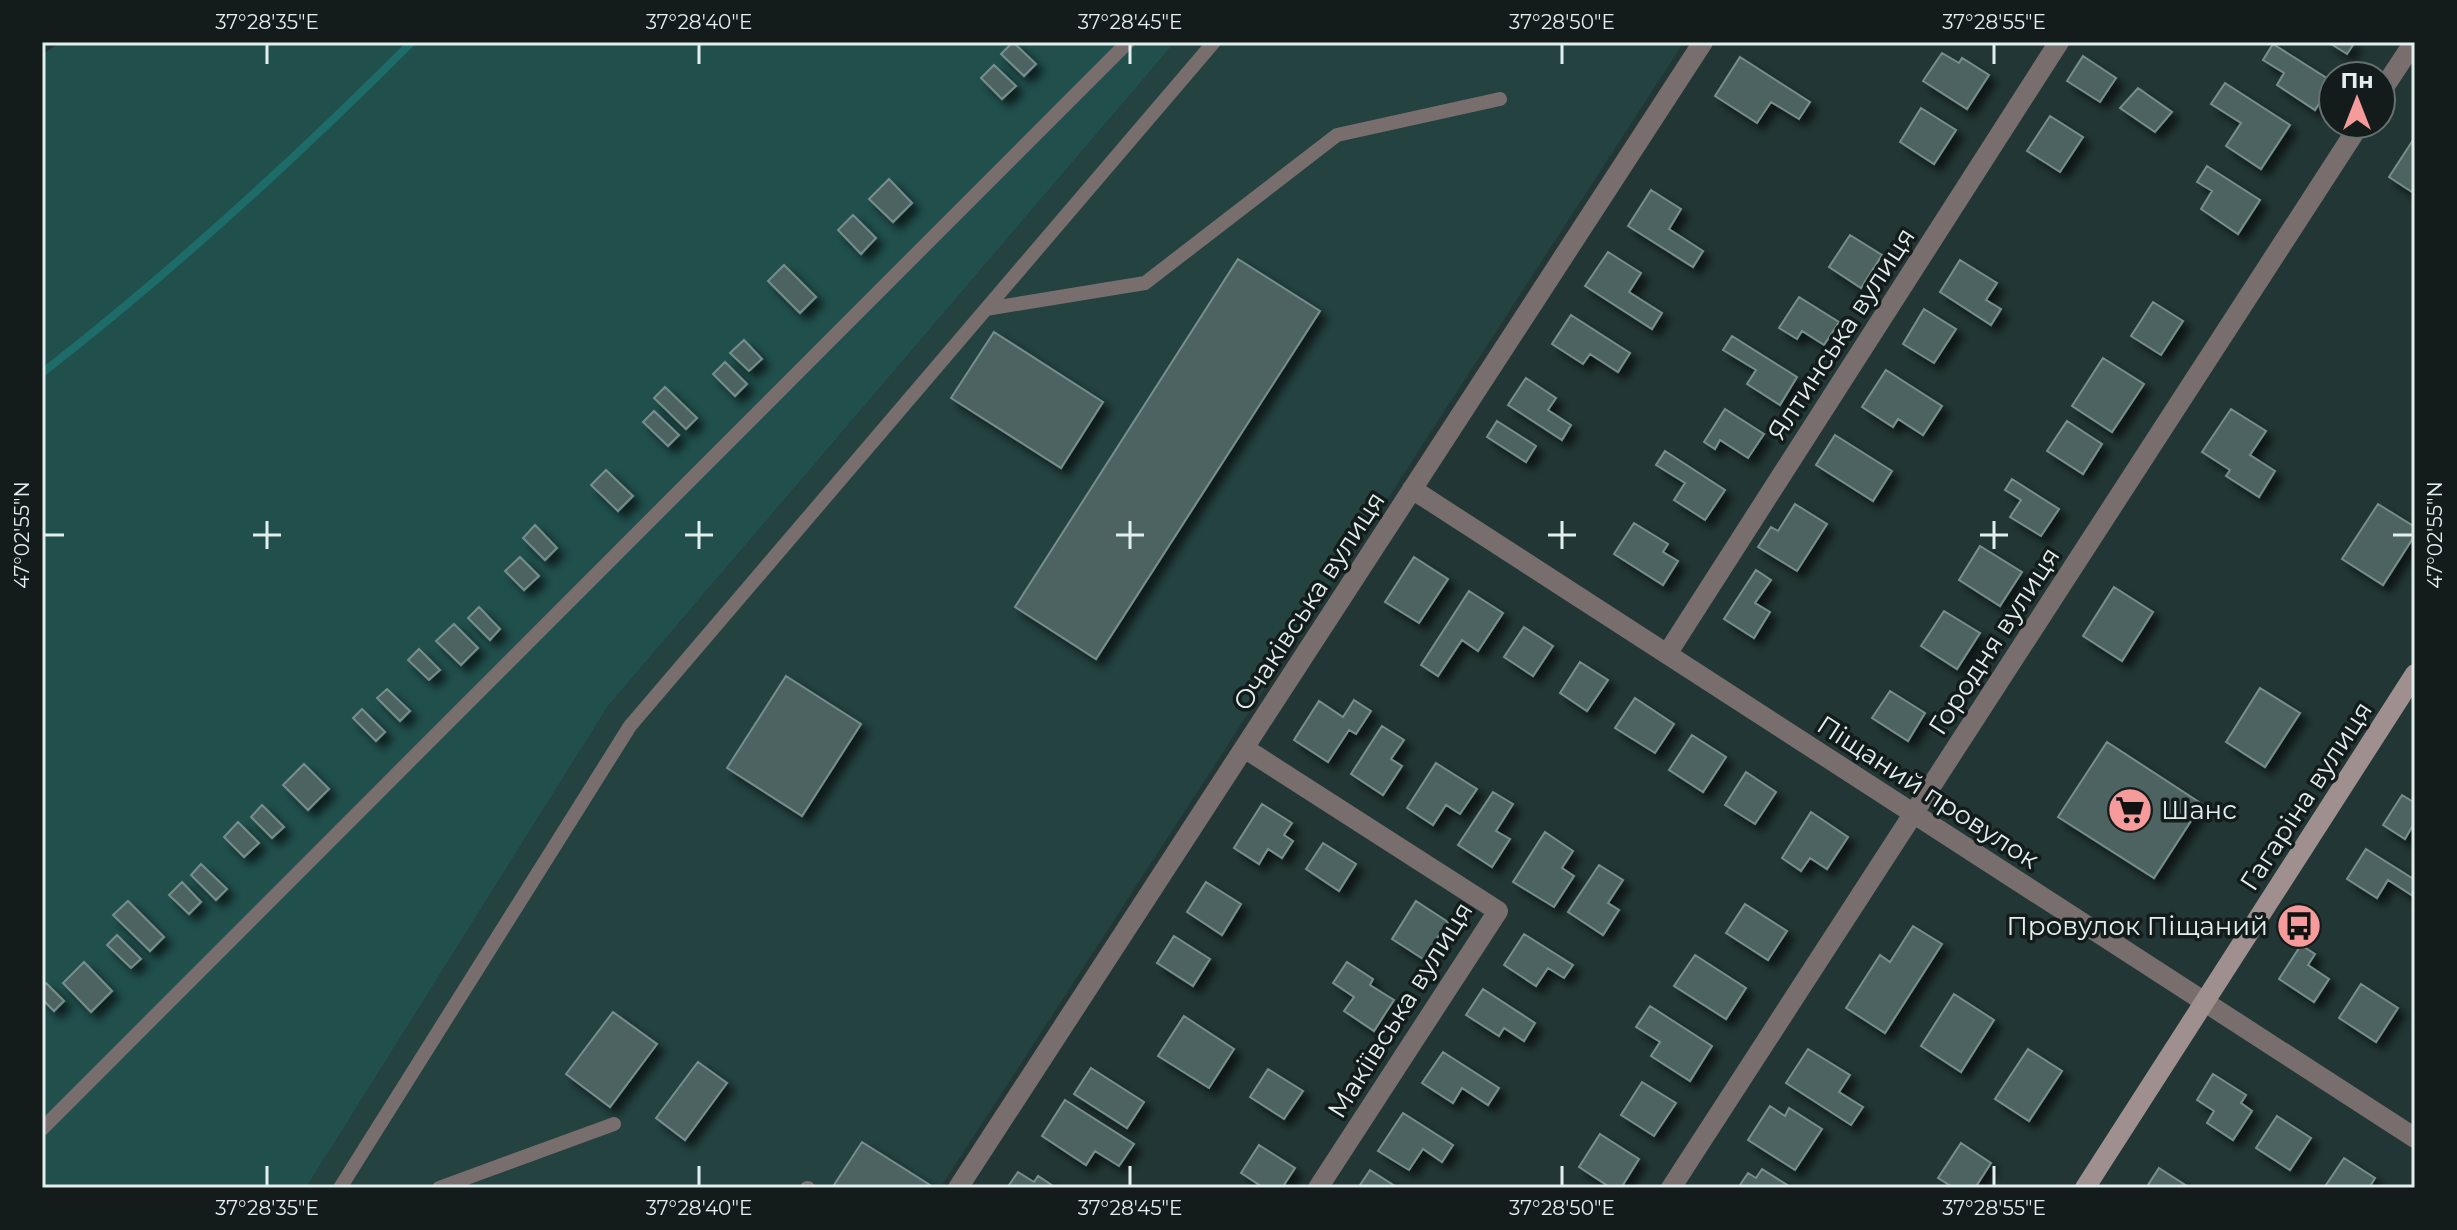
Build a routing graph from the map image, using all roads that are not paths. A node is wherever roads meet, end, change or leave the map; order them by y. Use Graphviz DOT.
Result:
graph roads {
  1 [pos="1128,42"];
  2 [pos="1214,42"];
  3 [pos="1703,42"];
  4 [pos="2059,42"];
  5 [pos="2414,42"];
  6 [pos="2397,68"];
  7 [pos="1500,99"];
  8 [pos="2350,140"];
  9 [pos="986,309"];
  10 [pos="1412,489"];
  11 [pos="1667,654"];
  12 [pos="2415,674"];
  13 [pos="1244,748"];
  14 [pos="1913,813"];
  15 [pos="2205,1003"];
  16 [pos="614,1124"];
  17 [pos="42,1129"];
  18 [pos="2415,1138"];
  19 [pos="340,1188"];
  20 [pos="439,1188"];
  21 [pos="958,1188"];
  22 [pos="1318,1188"];
  23 [pos="1671,1188"];
  24 [pos="2085,1188"];
  1 -- 17 [label="lane"];
  2 -- 9 [label="lane"];
  3 -- 10 [label="street, Очаківська вулиця"];
  4 -- 11 [label="street, Ялтинська вулиця"];
  5 -- 6 [label="street"];
  7 -- 9 [label="lane"];
  8 -- 14 [label="street, Городня вулиця"];
  9 -- 19 [label="lane"];
  10 -- 11 [label="street, Піщаний провулок"];
  10 -- 13 [label="street, Очаківська вулиця"];
  11 -- 14 [label="street, Піщаний провулок"];
  12 -- 15 [label="street, Гагаріна вулиця"];
  13 -- 21 [label="street, Очаківська вулиця"];
  13 -- 22 [label="street, Макіївська вулиця"];
  14 -- 15 [label="street, Піщаний провулок"];
  14 -- 23 [label="street, Городня вулиця"];
  15 -- 18 [label="street, Піщаний провулок"];
  15 -- 24 [label="street, Гагаріна вулиця"];
  16 -- 20 [label="lane"];
}
